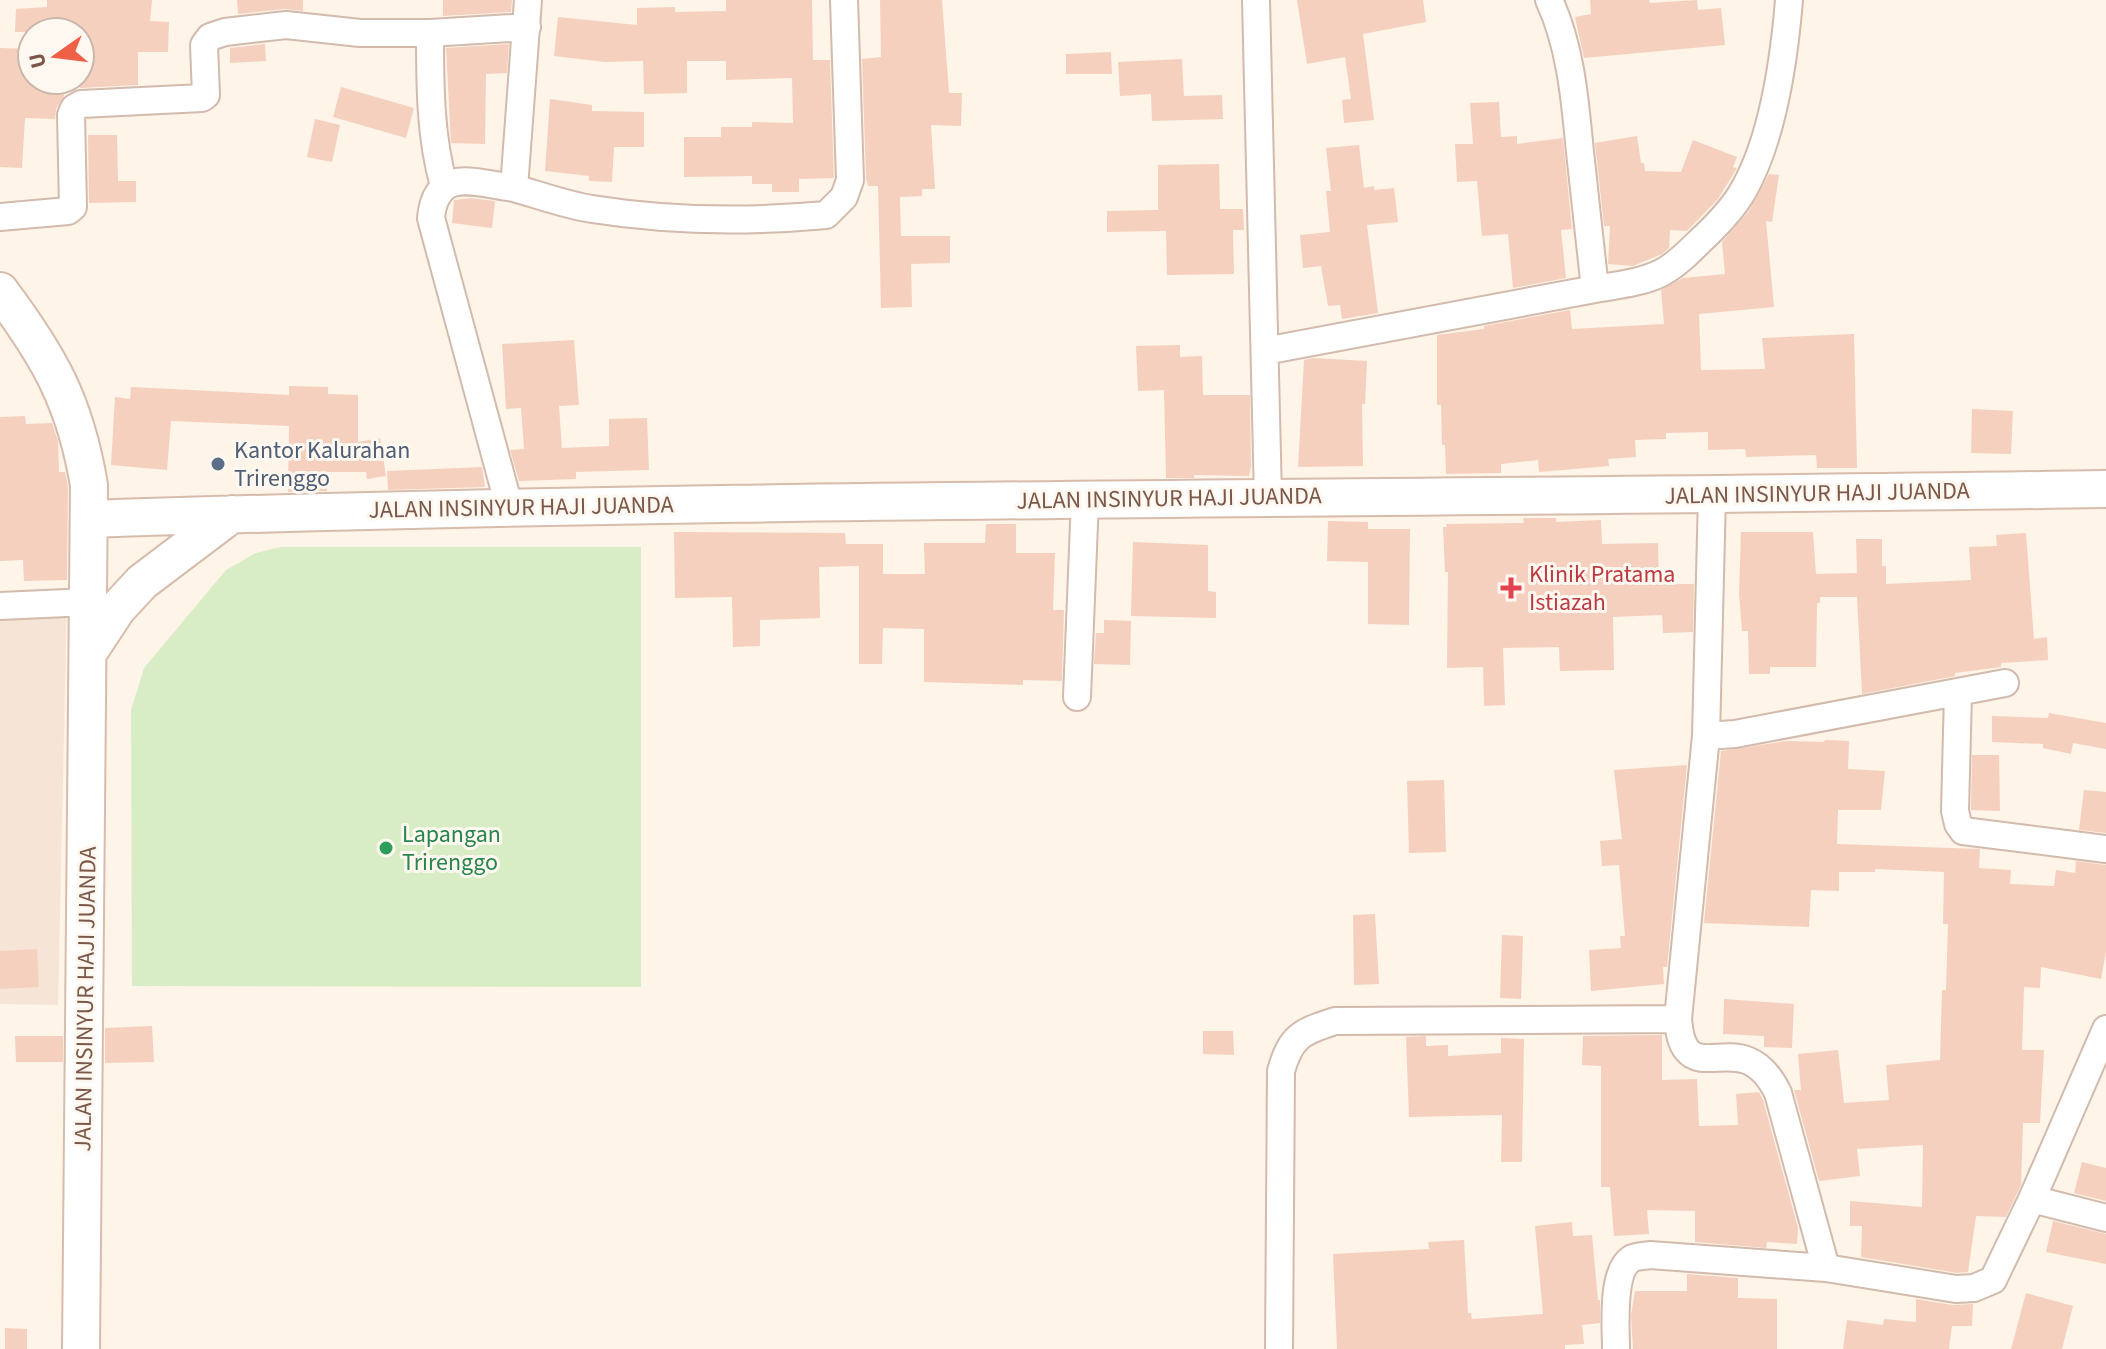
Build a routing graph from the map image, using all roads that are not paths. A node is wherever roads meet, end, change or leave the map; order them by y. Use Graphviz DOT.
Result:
graph roads {
  1 [pos="528,0"];
  2 [pos="844,0"];
  3 [pos="1256,0"];
  4 [pos="1549,0"];
  5 [pos="1789,0"];
  6 [pos="527,27"];
  7 [pos="430,33"];
  8 [pos="444,186"];
  9 [pos="514,188"];
  10 [pos="0,217"];
  11 [pos="1595,289"];
  12 [pos="0,291"];
  13 [pos="1265,351"];
  14 [pos="2106,489"];
  15 [pos="1712,495"];
  16 [pos="1268,497"];
  17 [pos="1085,499"];
  18 [pos="509,506"];
  19 [pos="232,514"];
  20 [pos="89,519"];
  21 [pos="89,602"];
  22 [pos="0,606"];
  23 [pos="90,650"];
  24 [pos="2005,683"];
  25 [pos="1958,693"];
  26 [pos="1077,697"];
  27 [pos="1706,736"];
  28 [pos="2106,849"];
  29 [pos="1678,1019"];
  30 [pos="2106,1029"];
  31 [pos="2032,1199"];
  32 [pos="2106,1218"];
  33 [pos="1826,1268"];
  34 [pos="81,1349"];
  35 [pos="1279,1349"];
  36 [pos="1616,1349"];
  1 -- 6 [label="street"];
  2 -- 9 [label="street"];
  3 -- 13 [label="street"];
  4 -- 11 [label="street"];
  5 -- 11 [label="street"];
  6 -- 7 [label="street"];
  6 -- 9 [label="street"];
  7 -- 8 [label="street"];
  7 -- 10 [label="street"];
  8 -- 9 [label="street"];
  8 -- 18 [label="street"];
  11 -- 13 [label="street"];
  12 -- 20 [label="main road, JALAN INSINYUR HAJI JUANDA"];
  13 -- 16 [label="street"];
  14 -- 15 [label="main road, JALAN INSINYUR HAJI JUANDA"];
  15 -- 16 [label="main road, JALAN INSINYUR HAJI JUANDA"];
  15 -- 27 [label="street"];
  16 -- 17 [label="main road, JALAN INSINYUR HAJI JUANDA"];
  17 -- 18 [label="main road, JALAN INSINYUR HAJI JUANDA"];
  17 -- 26 [label="street"];
  18 -- 19 [label="main road, JALAN INSINYUR HAJI JUANDA"];
  19 -- 20 [label="main road, JALAN INSINYUR HAJI JUANDA"];
  19 -- 23 [label="main road"];
  20 -- 21 [label="main road, JALAN INSINYUR HAJI JUANDA"];
  21 -- 22 [label="street"];
  21 -- 23 [label="main road, JALAN INSINYUR HAJI JUANDA"];
  23 -- 34 [label="main road, JALAN INSINYUR HAJI JUANDA"];
  24 -- 25 [label="street"];
  25 -- 27 [label="street"];
  25 -- 28 [label="street"];
  27 -- 29 [label="street"];
  29 -- 33 [label="street"];
  29 -- 35 [label="street"];
  30 -- 31 [label="street"];
  31 -- 32 [label="street"];
  31 -- 33 [label="street"];
  33 -- 36 [label="street"];
}
